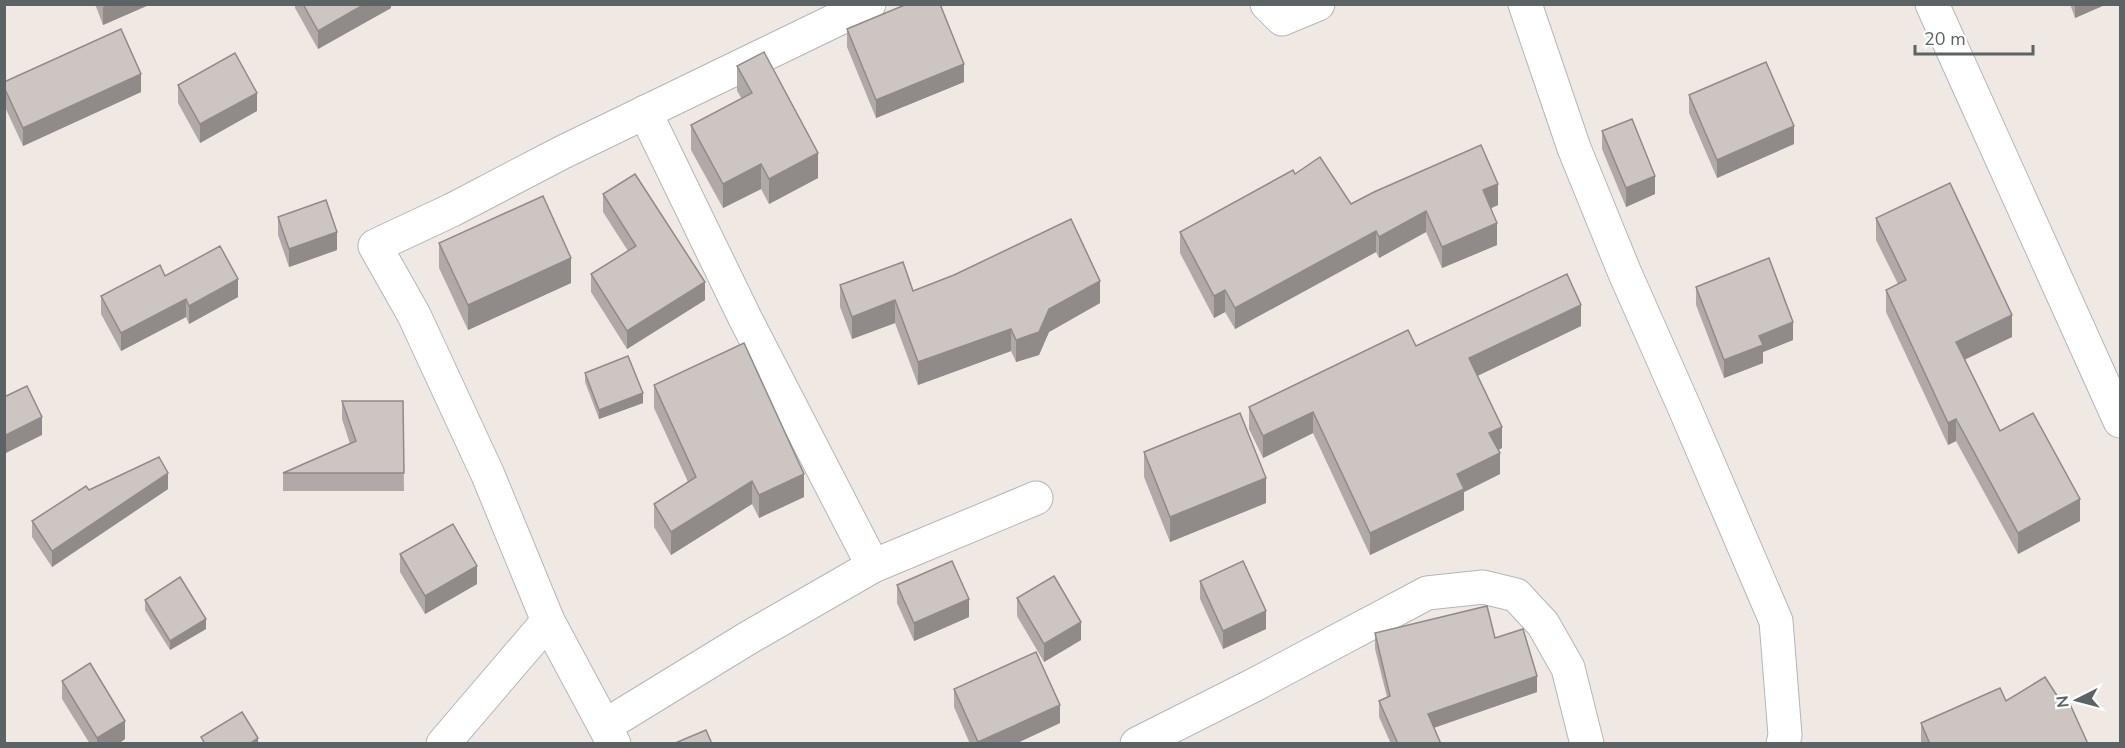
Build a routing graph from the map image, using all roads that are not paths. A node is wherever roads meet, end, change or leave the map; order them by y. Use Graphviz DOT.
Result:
graph roads {
  1 [pos="868,4"];
  2 [pos="1267,4"];
  3 [pos="1318,4"];
  4 [pos="1525,4"];
  5 [pos="1932,4"];
  6 [pos="645,112"];
  7 [pos="2121,421"];
  8 [pos="1036,498"];
  9 [pos="873,566"];
  10 [pos="548,621"];
  11 [pos="610,734"];
  12 [pos="443,744"];
  13 [pos="1137,744"];
  14 [pos="1587,744"];
  15 [pos="1783,744"];
  1 -- 6 [label="street"];
  2 -- 3 [label="street"];
  4 -- 15 [label="street"];
  5 -- 7 [label="street"];
  6 -- 9 [label="street"];
  6 -- 10 [label="street"];
  8 -- 9 [label="street"];
  9 -- 11 [label="street"];
  10 -- 11 [label="street"];
  10 -- 12 [label="street"];
  13 -- 14 [label="street"];
}
